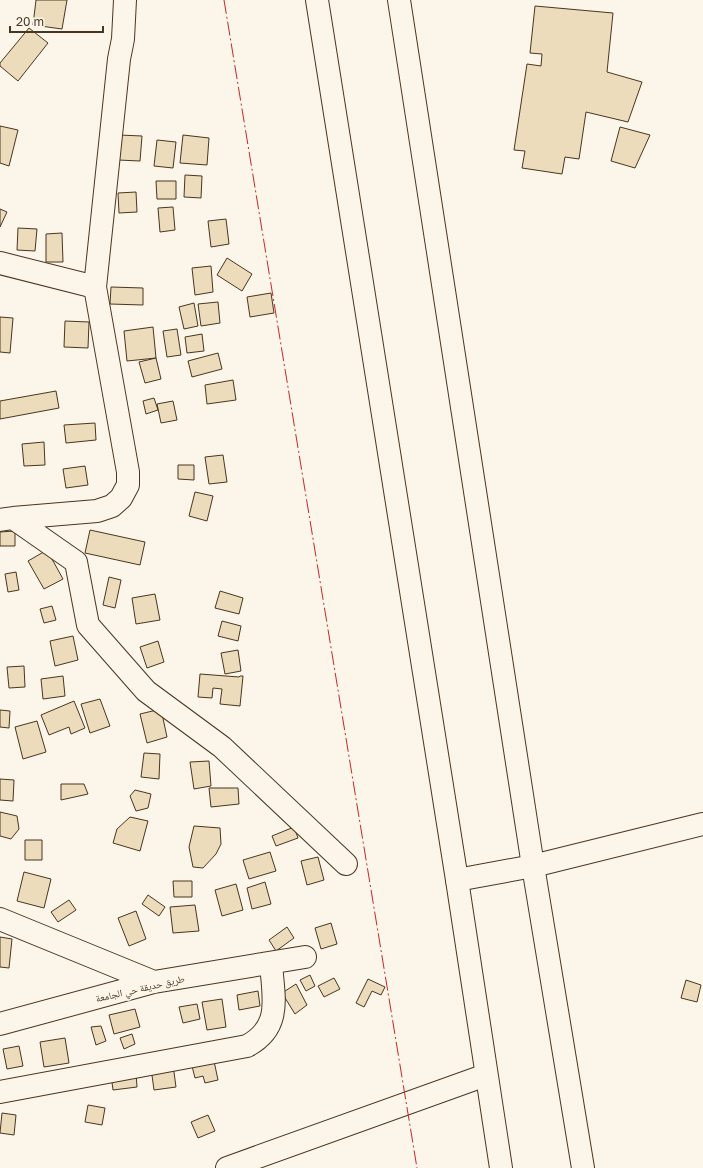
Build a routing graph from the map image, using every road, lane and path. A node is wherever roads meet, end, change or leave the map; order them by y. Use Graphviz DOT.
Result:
graph roads {
  1 [pos="125,0"];
  2 [pos="317,0"];
  3 [pos="399,0"];
  4 [pos="0,263"];
  5 [pos="94,287"];
  6 [pos="7,519"];
  7 [pos="703,824"];
  8 [pos="346,864"];
  9 [pos="533,866"];
  10 [pos="457,880"];
  11 [pos="0,919"];
  12 [pos="305,957"];
  13 [pos="270,963"];
  14 [pos="154,982"];
  15 [pos="0,1024"];
  16 [pos="486,1075"];
  17 [pos="0,1092"];
  18 [pos="227,1168"];
  19 [pos="501,1168"];
  20 [pos="583,1168"];
  1 -- 5 [label="street"];
  2 -- 10 [label="street"];
  3 -- 9 [label="street"];
  4 -- 5 [label="street"];
  5 -- 6 [label="street"];
  6 -- 8 [label="street"];
  7 -- 9 [label="street"];
  9 -- 10 [label="street"];
  9 -- 20 [label="street"];
  10 -- 16 [label="street"];
  11 -- 14 [label="street"];
  12 -- 13 [label="street, طريق حديقة حي الجامعة"];
  13 -- 14 [label="street, طريق حديقة حي الجامعة"];
  13 -- 17 [label="street"];
  14 -- 15 [label="street, طريق حديقة حي الجامعة"];
  16 -- 18 [label="street"];
  16 -- 19 [label="street"];
}
